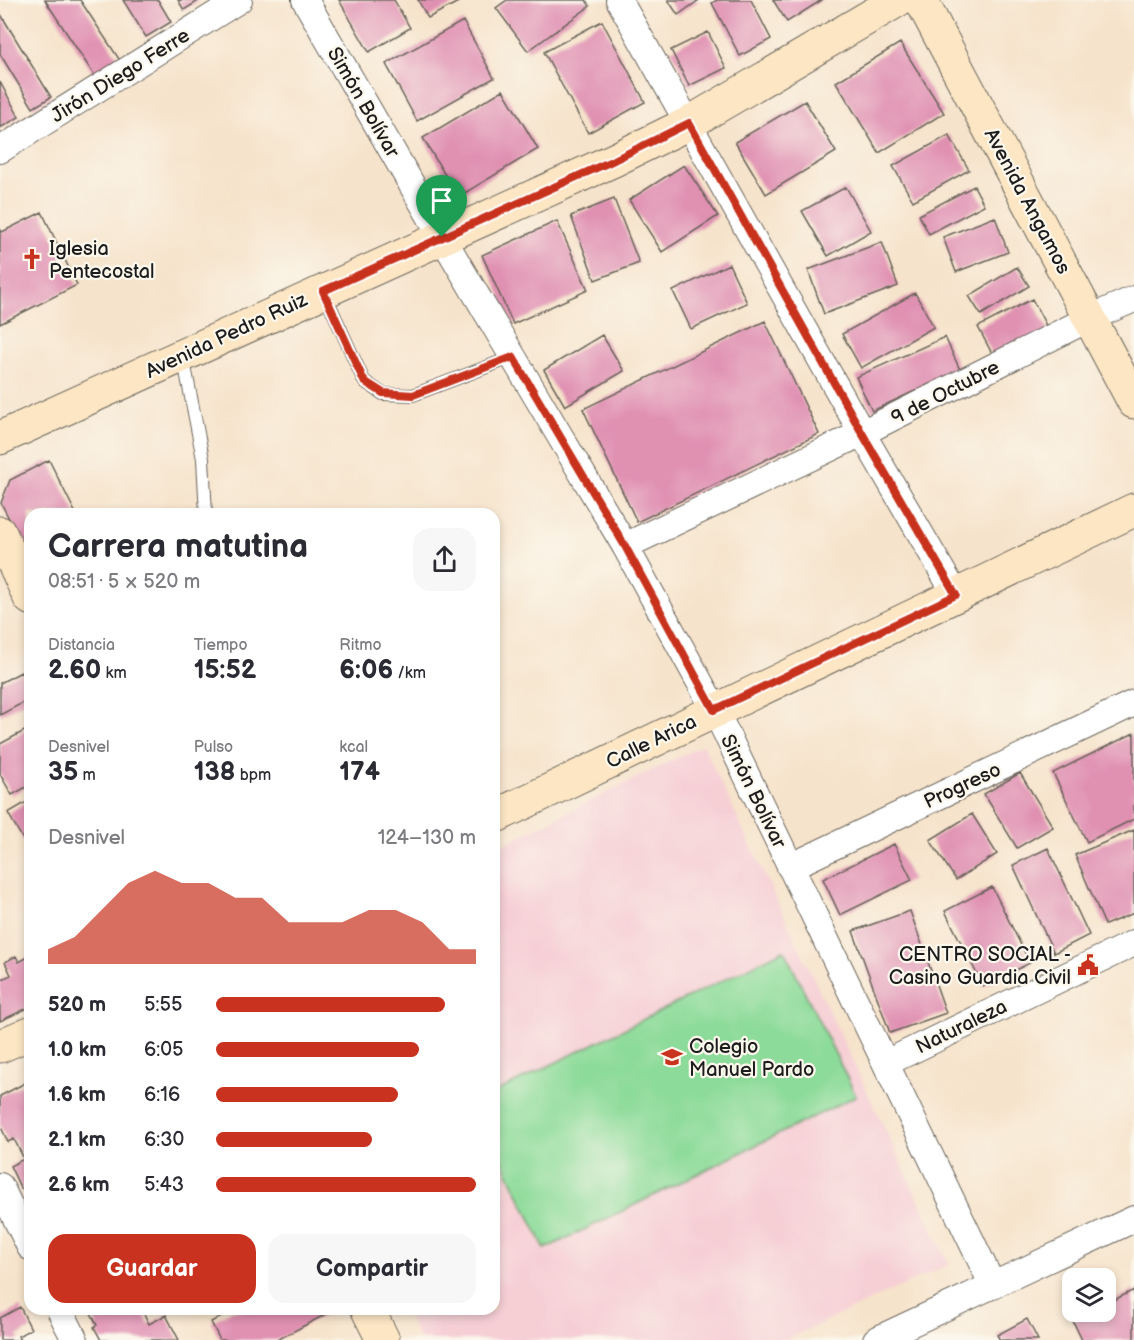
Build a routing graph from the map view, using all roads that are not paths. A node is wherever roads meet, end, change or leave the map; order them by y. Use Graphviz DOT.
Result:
graph roads {
  1 [pos="239,0"];
  2 [pos="305,0"];
  3 [pos="619,0"];
  4 [pos="898,0"];
  5 [pos="921,0"];
  6 [pos="689,123"];
  7 [pos="0,150"];
  8 [pos="442,237"];
  9 [pos="323,291"];
  10 [pos="1134,299"];
  11 [pos="1090,318"];
  12 [pos="183,355"];
  13 [pos="513,357"];
  14 [pos="1134,402"];
  15 [pos="862,433"];
  16 [pos="0,438"];
  17 [pos="206,508"];
  18 [pos="1134,510"];
  19 [pos="0,533"];
  20 [pos="625,546"];
  21 [pos="21,589"];
  22 [pos="956,595"];
  23 [pos="1134,703"];
  24 [pos="714,710"];
  25 [pos="500,814"];
  26 [pos="790,867"];
  27 [pos="1134,943"];
  28 [pos="24,1036"];
  29 [pos="0,1046"];
  30 [pos="886,1063"];
  31 [pos="0,1186"];
  32 [pos="1134,1219"];
  33 [pos="24,1235"];
  34 [pos="993,1286"];
  35 [pos="62,1315"];
  36 [pos="370,1315"];
  37 [pos="75,1340"];
  38 [pos="383,1340"];
  39 [pos="876,1340"];
  1 -- 7 [label="street, Jirón Diego Ferre"];
  2 -- 8 [label="street, Simón Bolívar"];
  3 -- 6 [label="street"];
  4 -- 6 [label="street, Avenida Pedro Ruiz"];
  5 -- 11 [label="street, Avenida Angamos"];
  6 -- 8 [label="street, Avenida Pedro Ruiz"];
  6 -- 15 [label="street"];
  8 -- 9 [label="street, Avenida Pedro Ruiz"];
  8 -- 13 [label="street, Simón Bolívar"];
  9 -- 12 [label="street, Avenida Pedro Ruiz"];
  9 -- 13 [label="lane"];
  10 -- 11 [label="street, 9 de Octubre"];
  11 -- 14 [label="street, Avenida Angamos"];
  11 -- 15 [label="street, 9 de Octubre"];
  12 -- 16 [label="street, Avenida Pedro Ruiz"];
  12 -- 17 [label="lane"];
  13 -- 20 [label="street, Simón Bolívar"];
  15 -- 20 [label="street, 9 de Octubre"];
  15 -- 22 [label="street"];
  18 -- 22 [label="street, Calle Arica"];
  19 -- 21 [label="street"];
  20 -- 24 [label="street, Simón Bolívar"];
  22 -- 24 [label="street, Calle Arica"];
  23 -- 26 [label="street, Progreso"];
  24 -- 25 [label="street, Calle Arica"];
  24 -- 26 [label="street, Simón Bolívar"];
  26 -- 30 [label="street, Simón Bolívar"];
  27 -- 30 [label="street, Naturaleza"];
  28 -- 29 [label="street"];
  30 -- 34 [label="street, Simón Bolívar"];
  31 -- 33 [label="street"];
  32 -- 34 [label="street"];
  34 -- 39 [label="street"];
  35 -- 37 [label="street"];
  36 -- 38 [label="street"];
}
